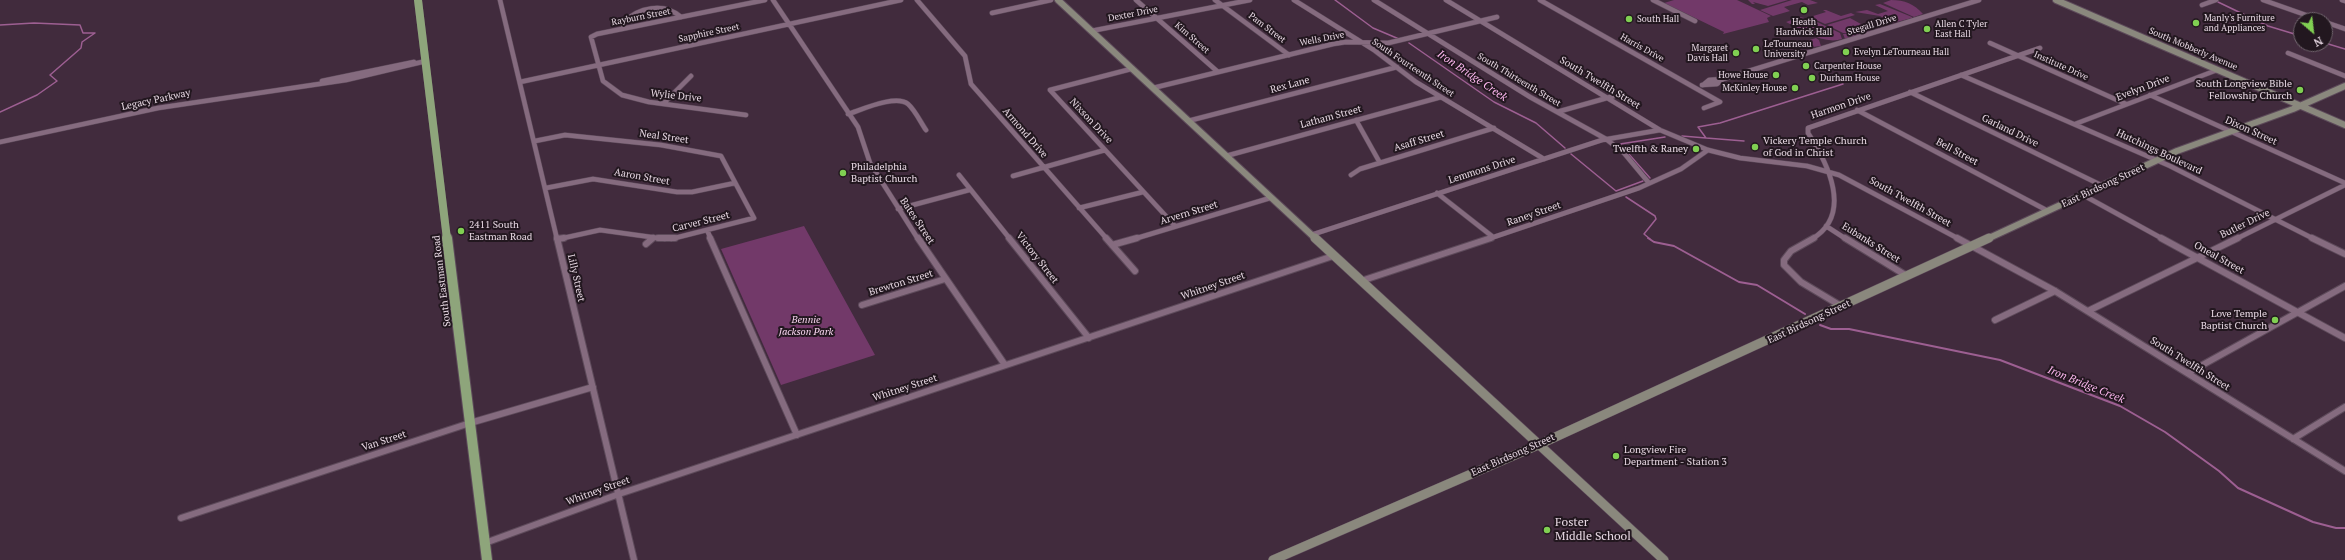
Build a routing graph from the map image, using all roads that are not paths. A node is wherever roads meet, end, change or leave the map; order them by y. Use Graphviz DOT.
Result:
graph roads {
  1 [pos="418,0"];
  2 [pos="500,0"];
  3 [pos="765,0"];
  4 [pos="773,0"];
  5 [pos="901,0"];
  6 [pos="917,0"];
  7 [pos="1051,0"];
  8 [pos="1058,0"];
  9 [pos="1136,0"];
  10 [pos="1215,0"];
  11 [pos="1250,0"];
  12 [pos="1294,0"];
  13 [pos="1374,0"];
  14 [pos="1446,0"];
  15 [pos="1548,0"];
  16 [pos="1653,0"];
  17 [pos="1979,0"];
  18 [pos="2056,0"];
  19 [pos="2216,0"];
  20 [pos="2263,0"];
  21 [pos="2342,0"];
  22 [pos="1541,1"];
  23 [pos="2345,1"];
  24 [pos="1224,5"];
  25 [pos="2202,5"];
  26 [pos="2297,12"];
  27 [pos="992,13"];
  28 [pos="681,17"];
  29 [pos="1497,17"];
  30 [pos="1157,18"];
  31 [pos="1480,21"];
  32 [pos="1695,21"];
  33 [pos="787,24"];
  34 [pos="2333,25"];
  35 [pos="624,28"];
  36 [pos="2345,29"];
  37 [pos="1091,31"];
  38 [pos="1428,34"];
  39 [pos="592,36"];
  40 [pos="1359,42"];
  41 [pos="1990,43"];
  42 [pos="2040,48"];
  43 [pos="2288,53"];
  44 [pos="1289,54"];
  45 [pos="2018,55"];
  46 [pos="426,61"];
  47 [pos="597,65"];
  48 [pos="1397,67"];
  49 [pos="1131,69"];
  50 [pos="2217,70"];
  51 [pos="1218,72"];
  52 [pos="1961,75"];
  53 [pos="691,76"];
  54 [pos="2345,76"];
  55 [pos="520,82"];
  56 [pos="2345,86"];
  57 [pos="1696,87"];
  58 [pos="1153,88"];
  59 [pos="1910,92"];
  60 [pos="2150,95"];
  61 [pos="1614,96"];
  62 [pos="1441,97"];
  63 [pos="1607,98"];
  64 [pos="664,104"];
  65 [pos="2126,104"];
  66 [pos="2300,105"];
  67 [pos="1704,108"];
  68 [pos="1858,110"];
  69 [pos="1557,112"];
  70 [pos="848,114"];
  71 [pos="746,115"];
  72 [pos="1356,120"];
  73 [pos="1188,121"];
  74 [pos="2075,124"];
  75 [pos="2345,124"];
  76 [pos="1494,128"];
  77 [pos="926,130"];
  78 [pos="1660,130"];
  79 [pos="2231,131"];
  80 [pos="1606,139"];
  81 [pos="535,141"];
  82 [pos="0,142"];
  83 [pos="1105,150"];
  84 [pos="1708,150"];
  85 [pos="1226,156"];
  86 [pos="1544,159"];
  87 [pos="2157,161"];
  88 [pos="1380,163"];
  89 [pos="1043,167"];
  90 [pos="1829,172"];
  91 [pos="1351,175"];
  92 [pos="958,176"];
  93 [pos="1013,176"];
  94 [pos="735,183"];
  95 [pos="1649,183"];
  96 [pos="2345,184"];
  97 [pos="2103,186"];
  98 [pos="546,188"];
  99 [pos="969,190"];
  100 [pos="1144,192"];
  101 [pos="1438,193"];
  102 [pos="2083,195"];
  103 [pos="1270,198"];
  104 [pos="1079,208"];
  105 [pos="898,210"];
  106 [pos="2048,211"];
  107 [pos="754,218"];
  108 [pos="2275,219"];
  109 [pos="1175,226"];
  110 [pos="1826,226"];
  111 [pos="707,230"];
  112 [pos="1311,235"];
  113 [pos="1493,237"];
  114 [pos="653,238"];
  115 [pos="557,239"];
  116 [pos="646,244"];
  117 [pos="1112,245"];
  118 [pos="1971,247"];
  119 [pos="2345,254"];
  120 [pos="1333,256"];
  121 [pos="2199,257"];
  122 [pos="1135,272"];
  123 [pos="1907,276"];
  124 [pos="945,279"];
  125 [pos="1361,281"];
  126 [pos="2345,286"];
  127 [pos="2055,291"];
  128 [pos="862,305"];
  129 [pos="1841,307"];
  130 [pos="2088,311"];
  131 [pos="2299,312"];
  132 [pos="1995,320"];
  133 [pos="1089,338"];
  134 [pos="2345,338"];
  135 [pos="1006,366"];
  136 [pos="2188,373"];
  137 [pos="593,387"];
  138 [pos="2345,407"];
  139 [pos="470,423"];
  140 [pos="797,435"];
  141 [pos="2293,439"];
  142 [pos="1538,445"];
  143 [pos="2345,471"];
  144 [pos="619,494"];
  145 [pos="181,518"];
  146 [pos="485,543"];
  147 [pos="487,560"];
  148 [pos="634,560"];
  149 [pos="1273,560"];
  150 [pos="1664,560"];
  1 -- 46 [label="main road, South Eastman Road"];
  2 -- 55 [label="street, Lilly Street"];
  3 -- 28 [label="street, Rayburn Street"];
  4 -- 33 [label="street, Bates Street"];
  5 -- 33 [label="street, Sapphire Street"];
  6 -- 89 [label="street, Armond Drive"];
  7 -- 27 [label="street"];
  8 -- 37 [label="street"];
  9 -- 30 [label="street, Kim Street"];
  10 -- 24 [label="street, Pam Street"];
  11 -- 24 [label="street, Dexter Drive"];
  12 -- 40 [label="street, South Fourteenth Street"];
  13 -- 38 [label="street, South Thirteenth Street"];
  14 -- 31 [label="street, South Twelfth Street"];
  15 -- 22 [label="street"];
  16 -- 32 [label="street"];
  17 -- 57 [label="street, Stegall Drive"];
  18 -- 50 [label="street, South Mobberly Avenue"];
  19 -- 25 [label="street"];
  20 -- 26 [label="street"];
  21 -- 23 [label="street"];
  22 -- 57 [label="street, Harris Drive"];
  24 -- 30 [label="street, Dexter Drive"];
  24 -- 44 [label="street, Pam Street"];
  28 -- 35 [label="street, Rayburn Street"];
  28 -- 35 [label="street"];
  29 -- 31 [label="street, Wells Drive"];
  30 -- 37 [label="street, Dexter Drive"];
  30 -- 51 [label="street, Kim Street"];
  31 -- 38 [label="street, Wells Drive"];
  31 -- 63 [label="street, South Twelfth Street"];
  33 -- 47 [label="street, Sapphire Street"];
  33 -- 70 [label="street, Bates Street"];
  34 -- 36 [label="street"];
  35 -- 39 [label="street, Rayburn Street"];
  37 -- 49 [label="street"];
  38 -- 40 [label="street, Wells Drive"];
  38 -- 69 [label="street, South Thirteenth Street"];
  39 -- 47 [label="street, Wylie Drive"];
  40 -- 44 [label="street, Wells Drive"];
  40 -- 48 [label="street, South Fourteenth Street"];
  41 -- 45 [label="street, Institute Drive"];
  42 -- 45 [label="street, Harmon Drive"];
  43 -- 54 [label="street"];
  44 -- 51 [label="street, Wells Drive"];
  45 -- 52 [label="street, Harmon Drive"];
  45 -- 65 [label="street, Institute Drive"];
  46 -- 82 [label="street, Legacy Parkway"];
  46 -- 139 [label="main road, South Eastman Road"];
  47 -- 55 [label="street, Sapphire Street"];
  47 -- 64 [label="street, Wylie Drive"];
  48 -- 62 [label="street, South Fourteenth Street"];
  48 -- 73 [label="street, Rex Lane"];
  49 -- 58 [label="street"];
  49 -- 83 [label="street, Nixson Drive"];
  50 -- 60 [label="street, Evelyn Drive"];
  50 -- 66 [label="street, South Mobberly Avenue"];
  51 -- 58 [label="street, Wells Drive"];
  52 -- 59 [label="street, Harmon Drive"];
  52 -- 74 [label="street, Hutchings Boulevard"];
  53 -- 64 [label="street"];
  55 -- 81 [label="street, Lilly Street"];
  56 -- 66 [label="street, East Birdsong Street"];
  57 -- 67 [label="street, Harris Drive"];
  58 -- 73 [label="street"];
  59 -- 68 [label="street, Harmon Drive"];
  59 -- 97 [label="street, Garland Drive"];
  60 -- 65 [label="street, Evelyn Drive"];
  60 -- 79 [label="street, Dixon Street"];
  61 -- 63 [label="street"];
  62 -- 72 [label="street, Latham Street"];
  62 -- 76 [label="street, South Fourteenth Street"];
  63 -- 69 [label="street"];
  63 -- 78 [label="street, South Twelfth Street"];
  64 -- 71 [label="street, Wylie Drive"];
  65 -- 74 [label="street, Evelyn Drive"];
  66 -- 75 [label="street, South Mobberly Avenue"];
  66 -- 79 [label="street, East Birdsong Street"];
  68 -- 90 [label="street, Harmon Drive"];
  68 -- 106 [label="street, Bell Street"];
  69 -- 80 [label="street, South Thirteenth Street"];
  70 -- 77 [label="street"];
  70 -- 105 [label="street, Bates Street"];
  72 -- 85 [label="street, Latham Street"];
  72 -- 88 [label="street"];
  73 -- 85 [label="street"];
  74 -- 87 [label="street, Hutchings Boulevard"];
  76 -- 86 [label="street, South Fourteenth Street"];
  76 -- 88 [label="street, Asaff Street"];
  78 -- 80 [label="street, Lemmons Drive"];
  78 -- 84 [label="street, South Twelfth Street"];
  79 -- 87 [label="street, East Birdsong Street"];
  79 -- 96 [label="street, Dixon Street"];
  80 -- 86 [label="street, Lemmons Drive"];
  80 -- 95 [label="street, South Thirteenth Street"];
  81 -- 94 [label="street, Neal Street"];
  81 -- 98 [label="street, Lilly Street"];
  83 -- 89 [label="street"];
  83 -- 100 [label="street, Nixson Drive"];
  84 -- 90 [label="street, South Twelfth Street"];
  84 -- 95 [label="street, Raney Street"];
  85 -- 103 [label="street"];
  86 -- 101 [label="street, Lemmons Drive"];
  87 -- 97 [label="street, East Birdsong Street"];
  87 -- 108 [label="street, Hutchings Boulevard"];
  88 -- 91 [label="street, Asaff Street"];
  89 -- 93 [label="street"];
  89 -- 104 [label="street, Armond Drive"];
  90 -- 110 [label="street, Harmon Drive"];
  90 -- 118 [label="street, South Twelfth Street"];
  92 -- 99 [label="street, Victory Street"];
  94 -- 98 [label="street, Aaron Street"];
  94 -- 107 [label="street, Neal Street"];
  95 -- 113 [label="street, Raney Street"];
  96 -- 108 [label="street, Butler Drive"];
  97 -- 102 [label="street, East Birdsong Street"];
  98 -- 115 [label="street, Lilly Street"];
  99 -- 105 [label="street"];
  99 -- 133 [label="street, Victory Street"];
  100 -- 104 [label="street"];
  100 -- 109 [label="street, Nixson Drive"];
  101 -- 112 [label="street, Lemmons Drive"];
  101 -- 113 [label="street"];
  102 -- 106 [label="street, East Birdsong Street"];
  102 -- 121 [label="street, Oneal Street"];
  103 -- 109 [label="street, Arvern Street"];
  103 -- 112 [label="street"];
  104 -- 117 [label="street, Armond Drive"];
  105 -- 124 [label="street, Bates Street"];
  106 -- 118 [label="street, East Birdsong Street"];
  107 -- 111 [label="street, Carver Street"];
  108 -- 119 [label="street, Hutchings Boulevard"];
  108 -- 121 [label="street, Butler Drive"];
  109 -- 117 [label="street, Arvern Street"];
  110 -- 123 [label="street, Eubanks Street"];
  110 -- 129 [label="street, Harmon Drive"];
  111 -- 114 [label="street, Carver Street"];
  111 -- 140 [label="street"];
  112 -- 120 [label="street"];
  113 -- 125 [label="street, Raney Street"];
  114 -- 115 [label="street, Carver Street"];
  114 -- 116 [label="street"];
  115 -- 137 [label="street, Lilly Street"];
  117 -- 122 [label="street, Armond Drive"];
  118 -- 123 [label="street, East Birdsong Street"];
  118 -- 127 [label="street, South Twelfth Street"];
  120 -- 125 [label="street"];
  120 -- 133 [label="street, Whitney Street"];
  121 -- 130 [label="street, Butler Drive"];
  121 -- 131 [label="street, Oneal Street"];
  123 -- 129 [label="street, East Birdsong Street"];
  124 -- 128 [label="street, Brewton Street"];
  124 -- 135 [label="street, Bates Street"];
  125 -- 142 [label="street"];
  126 -- 131 [label="street"];
  127 -- 130 [label="street, South Twelfth Street"];
  127 -- 132 [label="street"];
  129 -- 142 [label="street, East Birdsong Street"];
  130 -- 136 [label="street, South Twelfth Street"];
  131 -- 134 [label="street, Oneal Street"];
  131 -- 136 [label="street"];
  133 -- 135 [label="street, Whitney Street"];
  135 -- 140 [label="street, Whitney Street"];
  136 -- 141 [label="street, South Twelfth Street"];
  137 -- 139 [label="street, Van Street"];
  137 -- 144 [label="street, Lilly Street"];
  138 -- 141 [label="street"];
  139 -- 145 [label="street, Van Street"];
  139 -- 146 [label="main road, South Eastman Road"];
  140 -- 144 [label="street, Whitney Street"];
  141 -- 143 [label="street, South Twelfth Street"];
  142 -- 149 [label="street, East Birdsong Street"];
  142 -- 150 [label="street"];
  144 -- 146 [label="street, Whitney Street"];
  144 -- 148 [label="street, Lilly Street"];
  146 -- 147 [label="main road, South Eastman Road"];
}
